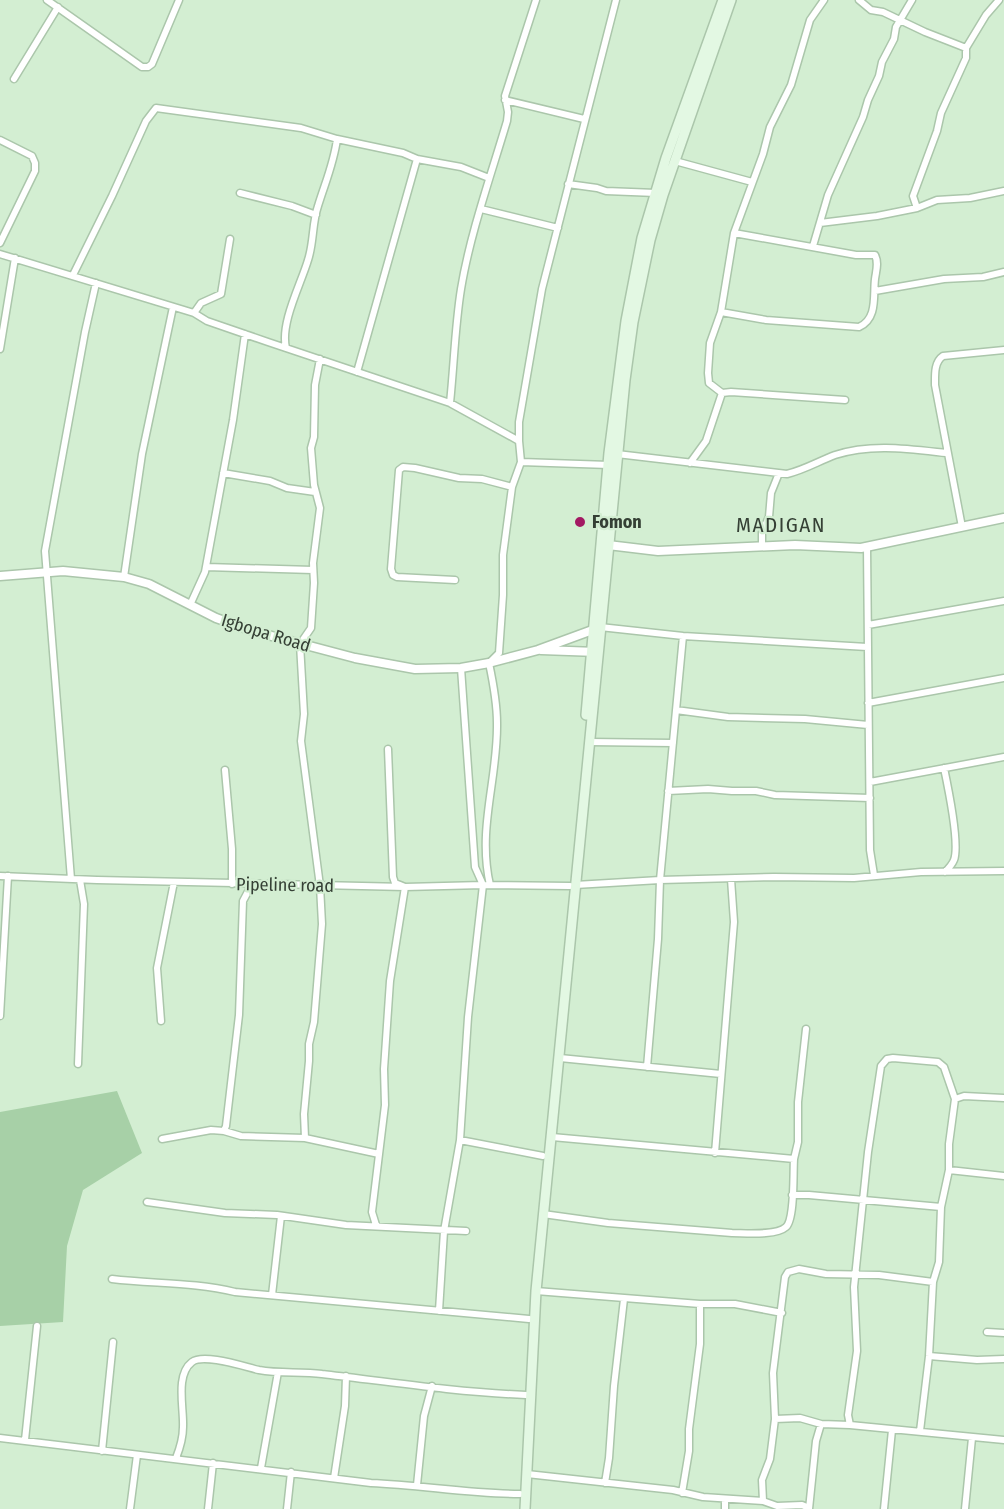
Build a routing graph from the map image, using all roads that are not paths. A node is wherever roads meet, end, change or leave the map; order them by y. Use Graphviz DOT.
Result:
graph roads {
  1 [pos="47,0"];
  2 [pos="179,0"];
  3 [pos="536,0"];
  4 [pos="616,0"];
  5 [pos="723,0"];
  6 [pos="731,0"];
  7 [pos="824,0"];
  8 [pos="859,0"];
  9 [pos="912,0"];
  10 [pos="999,0"];
  11 [pos="58,7"];
  12 [pos="901,21"];
  13 [pos="966,48"];
  14 [pos="14,79"];
  15 [pos="505,100"];
  16 [pos="584,119"];
  17 [pos="337,139"];
  18 [pos="0,140"];
  19 [pos="417,159"];
  20 [pos="675,161"];
  21 [pos="489,178"];
  22 [pos="752,182"];
  23 [pos="568,184"];
  24 [pos="1004,191"];
  25 [pos="240,192"];
  26 [pos="656,193"];
  27 [pos="917,208"];
  28 [pos="481,209"];
  29 [pos="316,215"];
  30 [pos="820,223"];
  31 [pos="558,228"];
  32 [pos="734,233"];
  33 [pos="231,239"];
  34 [pos="0,243"];
  35 [pos="813,246"];
  36 [pos="0,254"];
  37 [pos="15,258"];
  38 [pos="1004,272"];
  39 [pos="73,275"];
  40 [pos="96,283"];
  41 [pos="876,291"];
  42 [pos="173,308"];
  43 [pos="721,312"];
  44 [pos="194,313"];
  45 [pos="245,334"];
  46 [pos="286,348"];
  47 [pos="0,349"];
  48 [pos="1004,350"];
  49 [pos="320,359"];
  50 [pos="357,372"];
  51 [pos="722,393"];
  52 [pos="845,400"];
  53 [pos="450,403"];
  54 [pos="519,441"];
  55 [pos="946,453"];
  56 [pos="617,454"];
  57 [pos="521,462"];
  58 [pos="690,463"];
  59 [pos="609,465"];
  60 [pos="223,473"];
  61 [pos="779,474"];
  62 [pos="512,486"];
  63 [pos="315,492"];
  64 [pos="1004,518"];
  65 [pos="962,527"];
  66 [pos="608,545"];
  67 [pos="762,546"];
  68 [pos="867,547"];
  69 [pos="206,567"];
  70 [pos="313,570"];
  71 [pos="46,571"];
  72 [pos="0,576"];
  73 [pos="124,577"];
  74 [pos="454,580"];
  75 [pos="1004,601"];
  76 [pos="190,604"];
  77 [pos="868,625"];
  78 [pos="596,628"];
  79 [pos="683,636"];
  80 [pos="300,644"];
  81 [pos="867,647"];
  82 [pos="538,650"];
  83 [pos="595,652"];
  84 [pos="489,663"];
  85 [pos="461,668"];
  86 [pos="1004,678"];
  87 [pos="868,703"];
  88 [pos="676,710"];
  89 [pos="868,725"];
  90 [pos="590,742"];
  91 [pos="673,743"];
  92 [pos="388,748"];
  93 [pos="1004,757"];
  94 [pos="944,768"];
  95 [pos="225,770"];
  96 [pos="870,782"];
  97 [pos="668,790"];
  98 [pos="870,798"];
  99 [pos="1004,871"];
  100 [pos="945,872"];
  101 [pos="874,875"];
  102 [pos="0,876"];
  103 [pos="8,876"];
  104 [pos="71,879"];
  105 [pos="731,879"];
  106 [pos="80,880"];
  107 [pos="660,880"];
  108 [pos="174,882"];
  109 [pos="232,884"];
  110 [pos="252,884"];
  111 [pos="487,885"];
  112 [pos="573,885"];
  113 [pos="320,886"];
  114 [pos="405,887"];
  115 [pos="0,1016"];
  116 [pos="161,1021"];
  117 [pos="806,1029"];
  118 [pos="560,1058"];
  119 [pos="78,1064"];
  120 [pos="647,1067"];
  121 [pos="721,1074"];
  122 [pos="1004,1098"];
  123 [pos="955,1099"];
  124 [pos="224,1131"];
  125 [pos="552,1137"];
  126 [pos="305,1138"];
  127 [pos="162,1139"];
  128 [pos="460,1140"];
  129 [pos="715,1153"];
  130 [pos="379,1154"];
  131 [pos="543,1156"];
  132 [pos="794,1159"];
  133 [pos="949,1170"];
  134 [pos="1004,1176"];
  135 [pos="792,1195"];
  136 [pos="864,1201"];
  137 [pos="147,1202"];
  138 [pos="941,1207"];
  139 [pos="543,1214"];
  140 [pos="281,1216"];
  141 [pos="375,1226"];
  142 [pos="444,1231"];
  143 [pos="466,1231"];
  144 [pos="856,1275"];
  145 [pos="112,1279"];
  146 [pos="933,1282"];
  147 [pos="536,1291"];
  148 [pos="272,1295"];
  149 [pos="624,1299"];
  150 [pos="700,1304"];
  151 [pos="439,1311"];
  152 [pos="782,1312"];
  153 [pos="529,1319"];
  154 [pos="37,1326"];
  155 [pos="987,1332"];
  156 [pos="1004,1333"];
  157 [pos="113,1342"];
  158 [pos="929,1356"];
  159 [pos="1004,1359"];
  160 [pos="278,1372"];
  161 [pos="345,1376"];
  162 [pos="432,1386"];
  163 [pos="526,1395"];
  164 [pos="775,1419"];
  165 [pos="821,1424"];
  166 [pos="850,1425"];
  167 [pos="892,1430"];
  168 [pos="920,1431"];
  169 [pos="0,1438"];
  170 [pos="972,1438"];
  171 [pos="25,1440"];
  172 [pos="1004,1440"];
  173 [pos="102,1450"];
  174 [pos="137,1455"];
  175 [pos="177,1458"];
  176 [pos="213,1463"];
  177 [pos="261,1468"];
  178 [pos="291,1472"];
  179 [pos="527,1474"];
  180 [pos="334,1478"];
  181 [pos="605,1483"];
  182 [pos="417,1485"];
  183 [pos="682,1493"];
  184 [pos="520,1494"];
  185 [pos="725,1499"];
  186 [pos="763,1501"];
  187 [pos="809,1508"];
  188 [pos="130,1509"];
  189 [pos="208,1509"];
  190 [pos="287,1509"];
  191 [pos="519,1509"];
  192 [pos="525,1509"];
  193 [pos="724,1509"];
  194 [pos="884,1509"];
  195 [pos="965,1509"];
  1 -- 11 [label="street"];
  2 -- 11 [label="street"];
  3 -- 15 [label="street"];
  4 -- 16 [label="street"];
  5 -- 26 [label="main road"];
  6 -- 20 [label="main road"];
  7 -- 22 [label="street"];
  8 -- 12 [label="street"];
  9 -- 12 [label="street"];
  10 -- 13 [label="street"];
  11 -- 14 [label="street"];
  12 -- 13 [label="street"];
  12 -- 30 [label="street"];
  13 -- 27 [label="street"];
  15 -- 16 [label="street"];
  15 -- 21 [label="street"];
  16 -- 23 [label="street"];
  17 -- 19 [label="street"];
  17 -- 29 [label="street"];
  17 -- 39 [label="street"];
  18 -- 34 [label="street"];
  19 -- 21 [label="street"];
  19 -- 50 [label="street"];
  20 -- 22 [label="street"];
  20 -- 56 [label="main road"];
  21 -- 28 [label="street"];
  22 -- 32 [label="street"];
  23 -- 26 [label="street"];
  23 -- 31 [label="street"];
  24 -- 27 [label="street"];
  25 -- 29 [label="street"];
  26 -- 59 [label="main road"];
  27 -- 30 [label="street"];
  28 -- 31 [label="street"];
  28 -- 53 [label="street"];
  29 -- 46 [label="street"];
  30 -- 35 [label="street"];
  31 -- 54 [label="street"];
  32 -- 35 [label="street"];
  32 -- 43 [label="street"];
  33 -- 44 [label="street"];
  35 -- 41 [label="street"];
  36 -- 37 [label="street"];
  37 -- 39 [label="street"];
  37 -- 47 [label="street"];
  38 -- 41 [label="street"];
  39 -- 40 [label="street"];
  40 -- 42 [label="street"];
  40 -- 71 [label="street"];
  41 -- 43 [label="street"];
  42 -- 44 [label="street"];
  42 -- 73 [label="street"];
  43 -- 51 [label="street"];
  44 -- 45 [label="street"];
  45 -- 46 [label="street"];
  45 -- 60 [label="street"];
  46 -- 49 [label="street"];
  48 -- 55 [label="street"];
  49 -- 50 [label="street"];
  49 -- 63 [label="street"];
  50 -- 53 [label="street"];
  51 -- 52 [label="street"];
  51 -- 58 [label="street"];
  53 -- 54 [label="street"];
  54 -- 57 [label="street"];
  55 -- 61 [label="street"];
  55 -- 65 [label="street"];
  56 -- 58 [label="street"];
  56 -- 66 [label="main road"];
  57 -- 59 [label="street"];
  57 -- 62 [label="street"];
  58 -- 61 [label="street"];
  59 -- 78 [label="main road"];
  60 -- 63 [label="street"];
  60 -- 69 [label="street"];
  61 -- 67 [label="street"];
  62 -- 74 [label="street"];
  62 -- 84 [label="street"];
  63 -- 70 [label="street"];
  64 -- 65 [label="street"];
  65 -- 68 [label="street"];
  66 -- 67 [label="street"];
  66 -- 78 [label="main road"];
  67 -- 68 [label="street"];
  68 -- 77 [label="street"];
  69 -- 70 [label="street"];
  69 -- 76 [label="street"];
  70 -- 80 [label="street"];
  71 -- 72 [label="street, Igbopa Road"];
  71 -- 73 [label="street, Igbopa Road"];
  71 -- 104 [label="street"];
  73 -- 76 [label="street, Igbopa Road"];
  75 -- 77 [label="street"];
  76 -- 80 [label="street, Igbopa Road"];
  77 -- 81 [label="street"];
  78 -- 79 [label="street"];
  78 -- 82 [label="street"];
  78 -- 83 [label="main road"];
  79 -- 81 [label="street"];
  79 -- 88 [label="street"];
  80 -- 85 [label="street, Igbopa Road"];
  80 -- 113 [label="street"];
  81 -- 87 [label="street"];
  82 -- 83 [label="street"];
  82 -- 84 [label="street, Igbopa Road"];
  83 -- 90 [label="main road"];
  83 -- 112 [label="main road"];
  84 -- 85 [label="street, Igbopa Road"];
  84 -- 111 [label="street"];
  85 -- 111 [label="street"];
  86 -- 87 [label="street"];
  87 -- 89 [label="street"];
  88 -- 89 [label="street"];
  88 -- 91 [label="street"];
  89 -- 96 [label="street"];
  90 -- 91 [label="street"];
  90 -- 112 [label="main road"];
  91 -- 97 [label="street"];
  92 -- 114 [label="street"];
  93 -- 94 [label="street"];
  94 -- 96 [label="street"];
  94 -- 100 [label="street"];
  95 -- 109 [label="street"];
  96 -- 98 [label="street"];
  97 -- 98 [label="street"];
  97 -- 107 [label="street"];
  98 -- 101 [label="street"];
  99 -- 100 [label="street, Pipeline road"];
  100 -- 101 [label="street, Pipeline road"];
  101 -- 105 [label="street, Pipeline road"];
  102 -- 103 [label="street, Pipeline road"];
  103 -- 104 [label="street, Pipeline road"];
  103 -- 115 [label="street"];
  104 -- 106 [label="street, Pipeline road"];
  105 -- 107 [label="street, Pipeline road"];
  105 -- 121 [label="street"];
  106 -- 108 [label="street, Pipeline road"];
  106 -- 119 [label="street"];
  107 -- 112 [label="street, Pipeline road"];
  107 -- 120 [label="street"];
  108 -- 109 [label="street, Pipeline road"];
  108 -- 116 [label="street"];
  109 -- 110 [label="street, Pipeline road"];
  110 -- 113 [label="street, Pipeline road"];
  110 -- 124 [label="street"];
  111 -- 112 [label="street, Pipeline road"];
  111 -- 114 [label="street, Pipeline road"];
  111 -- 128 [label="street"];
  112 -- 118 [label="main road"];
  112 -- 131 [label="main road"];
  113 -- 114 [label="street, Pipeline road"];
  113 -- 126 [label="street"];
  114 -- 130 [label="street"];
  117 -- 132 [label="street"];
  118 -- 120 [label="street"];
  118 -- 125 [label="main road"];
  120 -- 121 [label="street"];
  121 -- 129 [label="street"];
  122 -- 123 [label="street"];
  123 -- 133 [label="street"];
  123 -- 136 [label="street"];
  124 -- 126 [label="street"];
  124 -- 127 [label="street"];
  125 -- 129 [label="street"];
  125 -- 139 [label="main road"];
  126 -- 130 [label="street"];
  128 -- 131 [label="street"];
  128 -- 142 [label="street"];
  129 -- 132 [label="street"];
  130 -- 141 [label="street"];
  131 -- 153 [label="main road"];
  132 -- 135 [label="street"];
  133 -- 134 [label="street"];
  133 -- 138 [label="street"];
  135 -- 136 [label="street"];
  135 -- 139 [label="street"];
  136 -- 138 [label="street"];
  136 -- 144 [label="street"];
  137 -- 140 [label="street"];
  138 -- 146 [label="street"];
  139 -- 147 [label="main road"];
  140 -- 141 [label="street"];
  140 -- 148 [label="street"];
  141 -- 142 [label="street"];
  142 -- 143 [label="street"];
  142 -- 151 [label="street"];
  144 -- 146 [label="street"];
  144 -- 152 [label="street"];
  144 -- 166 [label="street"];
  145 -- 148 [label="street"];
  146 -- 158 [label="street"];
  147 -- 149 [label="street"];
  147 -- 179 [label="main road"];
  148 -- 151 [label="street"];
  149 -- 150 [label="street"];
  149 -- 181 [label="street"];
  150 -- 152 [label="street"];
  150 -- 183 [label="street"];
  151 -- 153 [label="street"];
  152 -- 164 [label="street"];
  153 -- 163 [label="main road"];
  154 -- 171 [label="street"];
  155 -- 156 [label="street"];
  157 -- 173 [label="street"];
  158 -- 159 [label="street"];
  158 -- 168 [label="street"];
  160 -- 161 [label="street"];
  160 -- 175 [label="street"];
  160 -- 177 [label="street"];
  161 -- 162 [label="street"];
  161 -- 180 [label="street"];
  162 -- 163 [label="street"];
  162 -- 182 [label="street"];
  163 -- 184 [label="main road"];
  164 -- 165 [label="street"];
  164 -- 186 [label="street"];
  165 -- 166 [label="street"];
  165 -- 187 [label="street"];
  166 -- 167 [label="street"];
  167 -- 168 [label="street"];
  167 -- 194 [label="street"];
  168 -- 170 [label="street"];
  169 -- 171 [label="street"];
  170 -- 172 [label="street"];
  170 -- 195 [label="street"];
  171 -- 173 [label="street"];
  173 -- 174 [label="street"];
  174 -- 175 [label="street"];
  174 -- 188 [label="street"];
  175 -- 176 [label="street"];
  176 -- 177 [label="street"];
  176 -- 189 [label="street"];
  177 -- 178 [label="street"];
  178 -- 180 [label="street"];
  178 -- 190 [label="street"];
  179 -- 181 [label="street"];
  179 -- 192 [label="main road"];
  180 -- 182 [label="street"];
  181 -- 183 [label="street"];
  182 -- 184 [label="street"];
  183 -- 185 [label="street"];
  184 -- 191 [label="main road"];
  185 -- 186 [label="street"];
  185 -- 193 [label="street"];
  186 -- 187 [label="street"];
}
